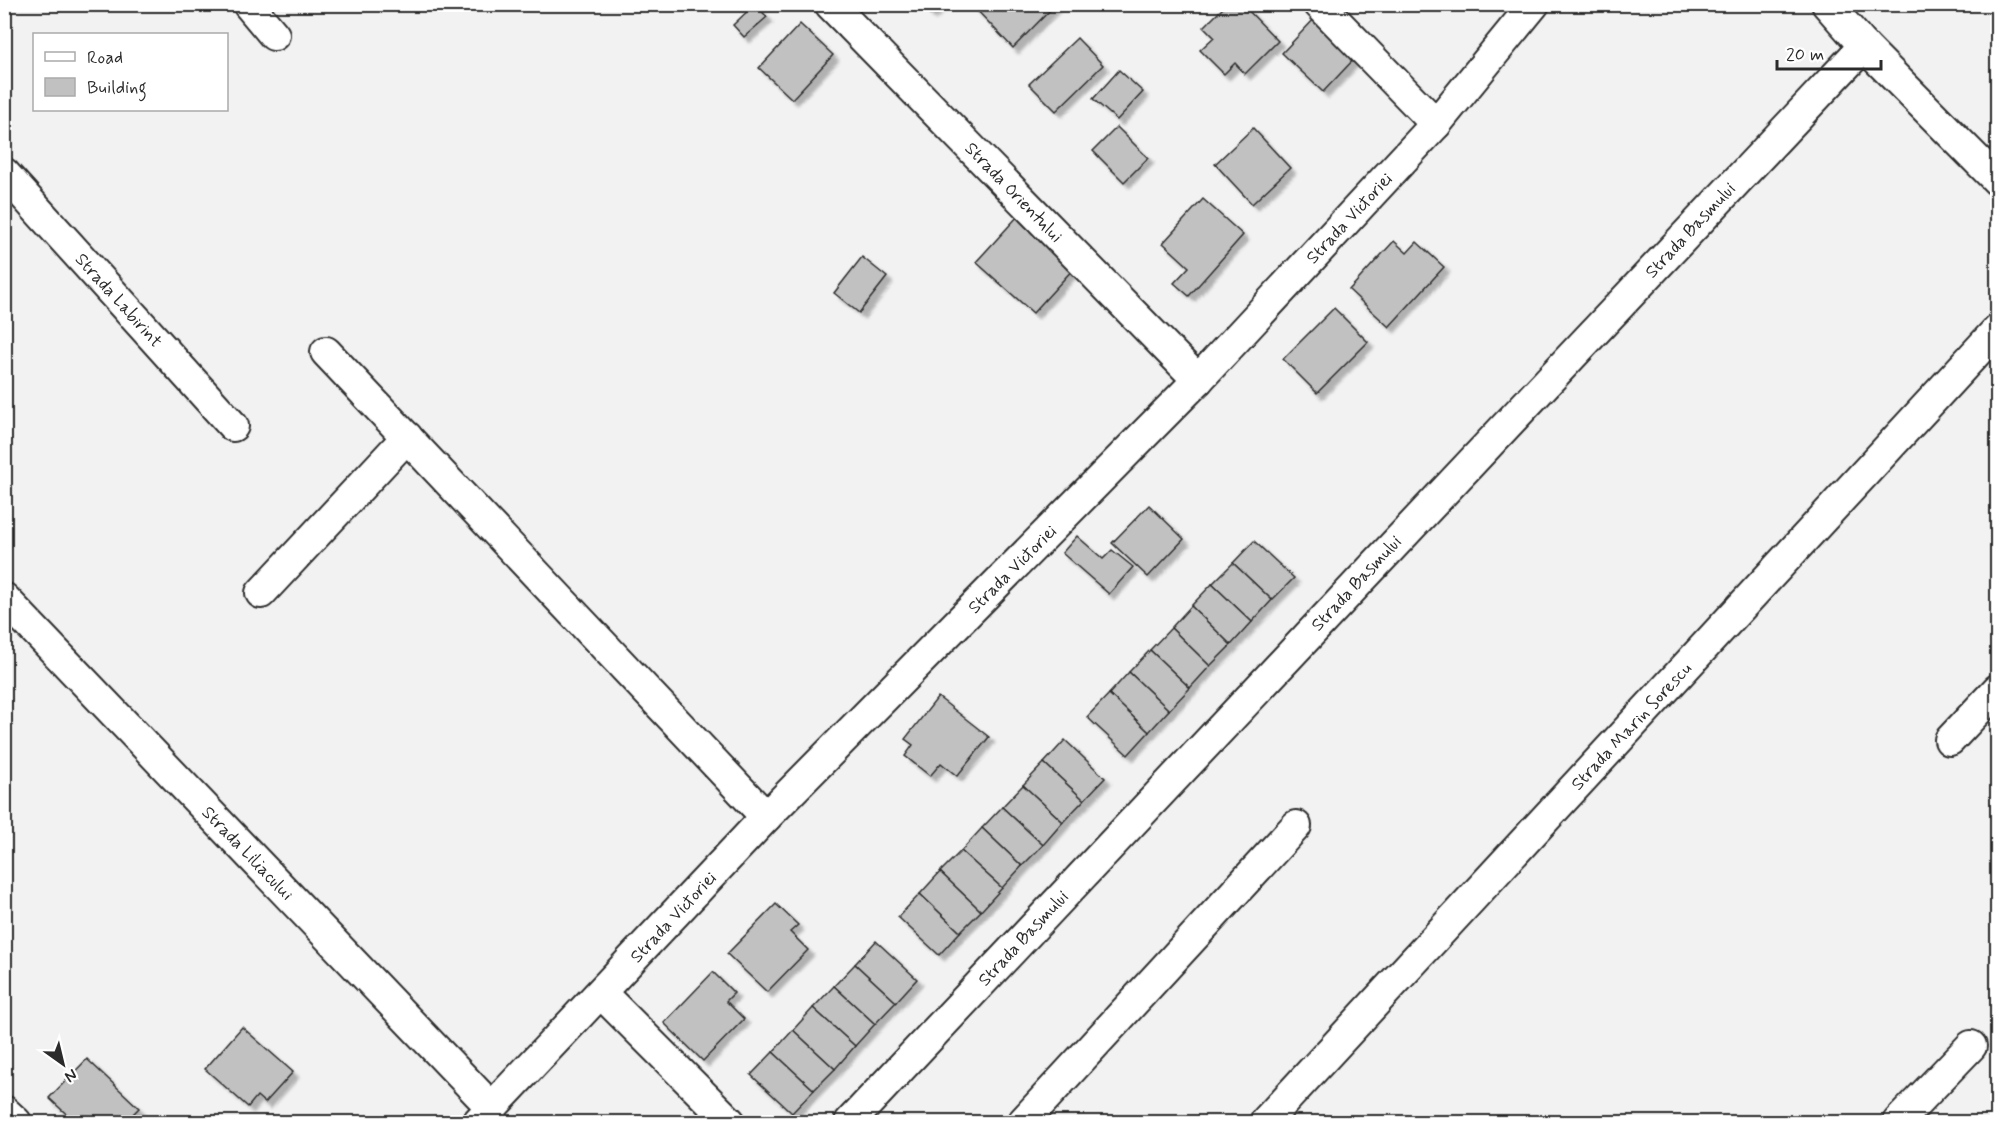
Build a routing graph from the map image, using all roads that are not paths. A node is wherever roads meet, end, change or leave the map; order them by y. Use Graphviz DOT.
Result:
graph roads {
  1 [pos="248,4"];
  2 [pos="830,4"];
  3 [pos="1319,4"];
  4 [pos="1534,4"];
  5 [pos="1827,4"];
  6 [pos="274,35"];
  7 [pos="1864,46"];
  8 [pos="1436,124"];
  9 [pos="4,173"];
  10 [pos="1998,181"];
  11 [pos="1998,329"];
  12 [pos="326,352"];
  13 [pos="1198,380"];
  14 [pos="232,426"];
  15 [pos="407,437"];
  16 [pos="261,593"];
  17 [pos="4,598"];
  18 [pos="1998,689"];
  19 [pos="1950,740"];
  20 [pos="766,818"];
  21 [pos="1296,826"];
  22 [pos="601,993"];
  23 [pos="1971,1046"];
  24 [pos="4,1111"];
  25 [pos="485,1115"];
  26 [pos="16,1122"];
  27 [pos="730,1122"];
  28 [pos="850,1122"];
  29 [pos="1023,1122"];
  30 [pos="1265,1122"];
  31 [pos="1899,1122"];
  1 -- 6 [label="street"];
  2 -- 13 [label="street, Strada Orientului"];
  3 -- 8 [label="street"];
  4 -- 8 [label="street, Strada Victoriei"];
  5 -- 7 [label="street"];
  7 -- 10 [label="street"];
  7 -- 28 [label="street, Strada Basmului"];
  8 -- 13 [label="street, Strada Victoriei"];
  9 -- 14 [label="street, Strada Labirint"];
  11 -- 30 [label="street, Strada Marin Sorescu"];
  12 -- 15 [label="street"];
  13 -- 20 [label="street, Strada Victoriei"];
  15 -- 16 [label="street"];
  15 -- 20 [label="street"];
  17 -- 25 [label="street, Strada Liliacului"];
  18 -- 19 [label="street"];
  20 -- 22 [label="street, Strada Victoriei"];
  21 -- 29 [label="street"];
  22 -- 25 [label="street, Strada Victoriei"];
  22 -- 27 [label="street"];
  23 -- 31 [label="street"];
  24 -- 26 [label="street"];
}
